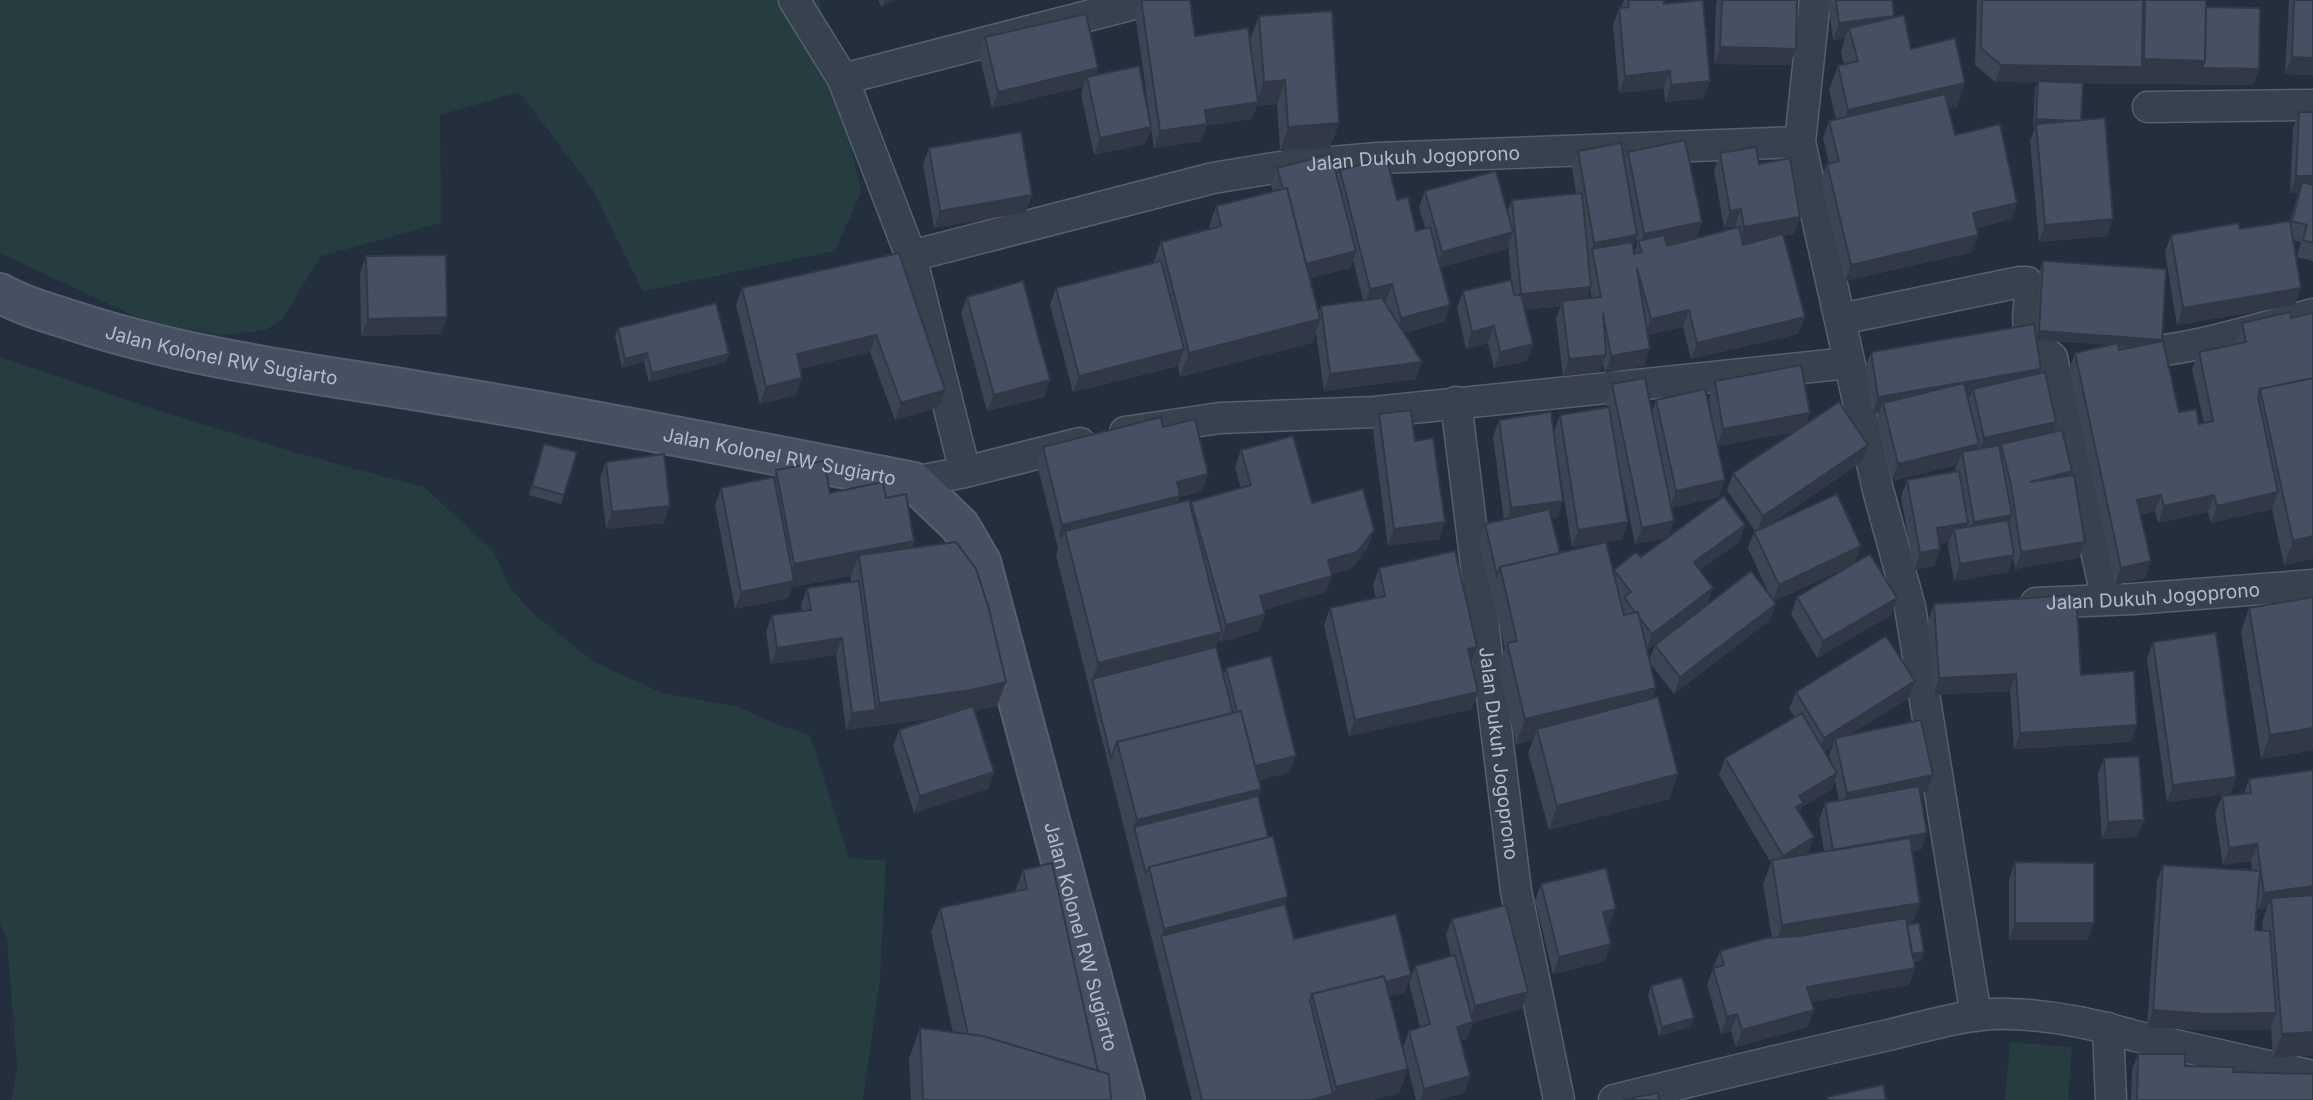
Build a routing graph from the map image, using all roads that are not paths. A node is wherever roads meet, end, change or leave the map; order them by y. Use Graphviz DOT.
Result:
graph roads {
  1 [pos="793,0"];
  2 [pos="1815,0"];
  3 [pos="1134,4"];
  4 [pos="843,79"];
  5 [pos="2313,105"];
  6 [pos="2148,107"];
  7 [pos="1800,142"];
  8 [pos="911,256"];
  9 [pos="0,293"];
  10 [pos="2313,314"];
  11 [pos="1841,319"];
  12 [pos="2077,357"];
  13 [pos="1849,363"];
  14 [pos="1456,402"];
  15 [pos="965,472"];
  16 [pos="914,482"];
  17 [pos="2313,585"];
  18 [pos="2107,599"];
  19 [pos="2002,604"];
  20 [pos="1976,1016"];
  21 [pos="2108,1028"];
  22 [pos="2313,1076"];
  23 [pos="1125,1100"];
  24 [pos="1559,1100"];
  25 [pos="1614,1100"];
  26 [pos="2111,1100"];
  1 -- 4 [label="street"];
  2 -- 7 [label="street"];
  3 -- 4 [label="street"];
  4 -- 8 [label="street"];
  5 -- 6 [label="street"];
  7 -- 8 [label="street, Jalan Dukuh Jogoprono"];
  7 -- 11 [label="street"];
  8 -- 15 [label="street"];
  9 -- 16 [label="main road, Jalan Kolonel RW Sugiarto"];
  10 -- 12 [label="street"];
  11 -- 12 [label="street"];
  11 -- 13 [label="street"];
  12 -- 18 [label="street"];
  13 -- 14 [label="street"];
  13 -- 20 [label="street"];
  14 -- 15 [label="street"];
  14 -- 24 [label="street, Jalan Dukuh Jogoprono"];
  15 -- 16 [label="street"];
  16 -- 23 [label="main road, Jalan Kolonel RW Sugiarto"];
  17 -- 18 [label="street, Jalan Dukuh Jogoprono"];
  18 -- 19 [label="street, Jalan Dukuh Jogoprono"];
  20 -- 21 [label="street"];
  20 -- 25 [label="street"];
  21 -- 22 [label="street"];
  21 -- 26 [label="street"];
}
